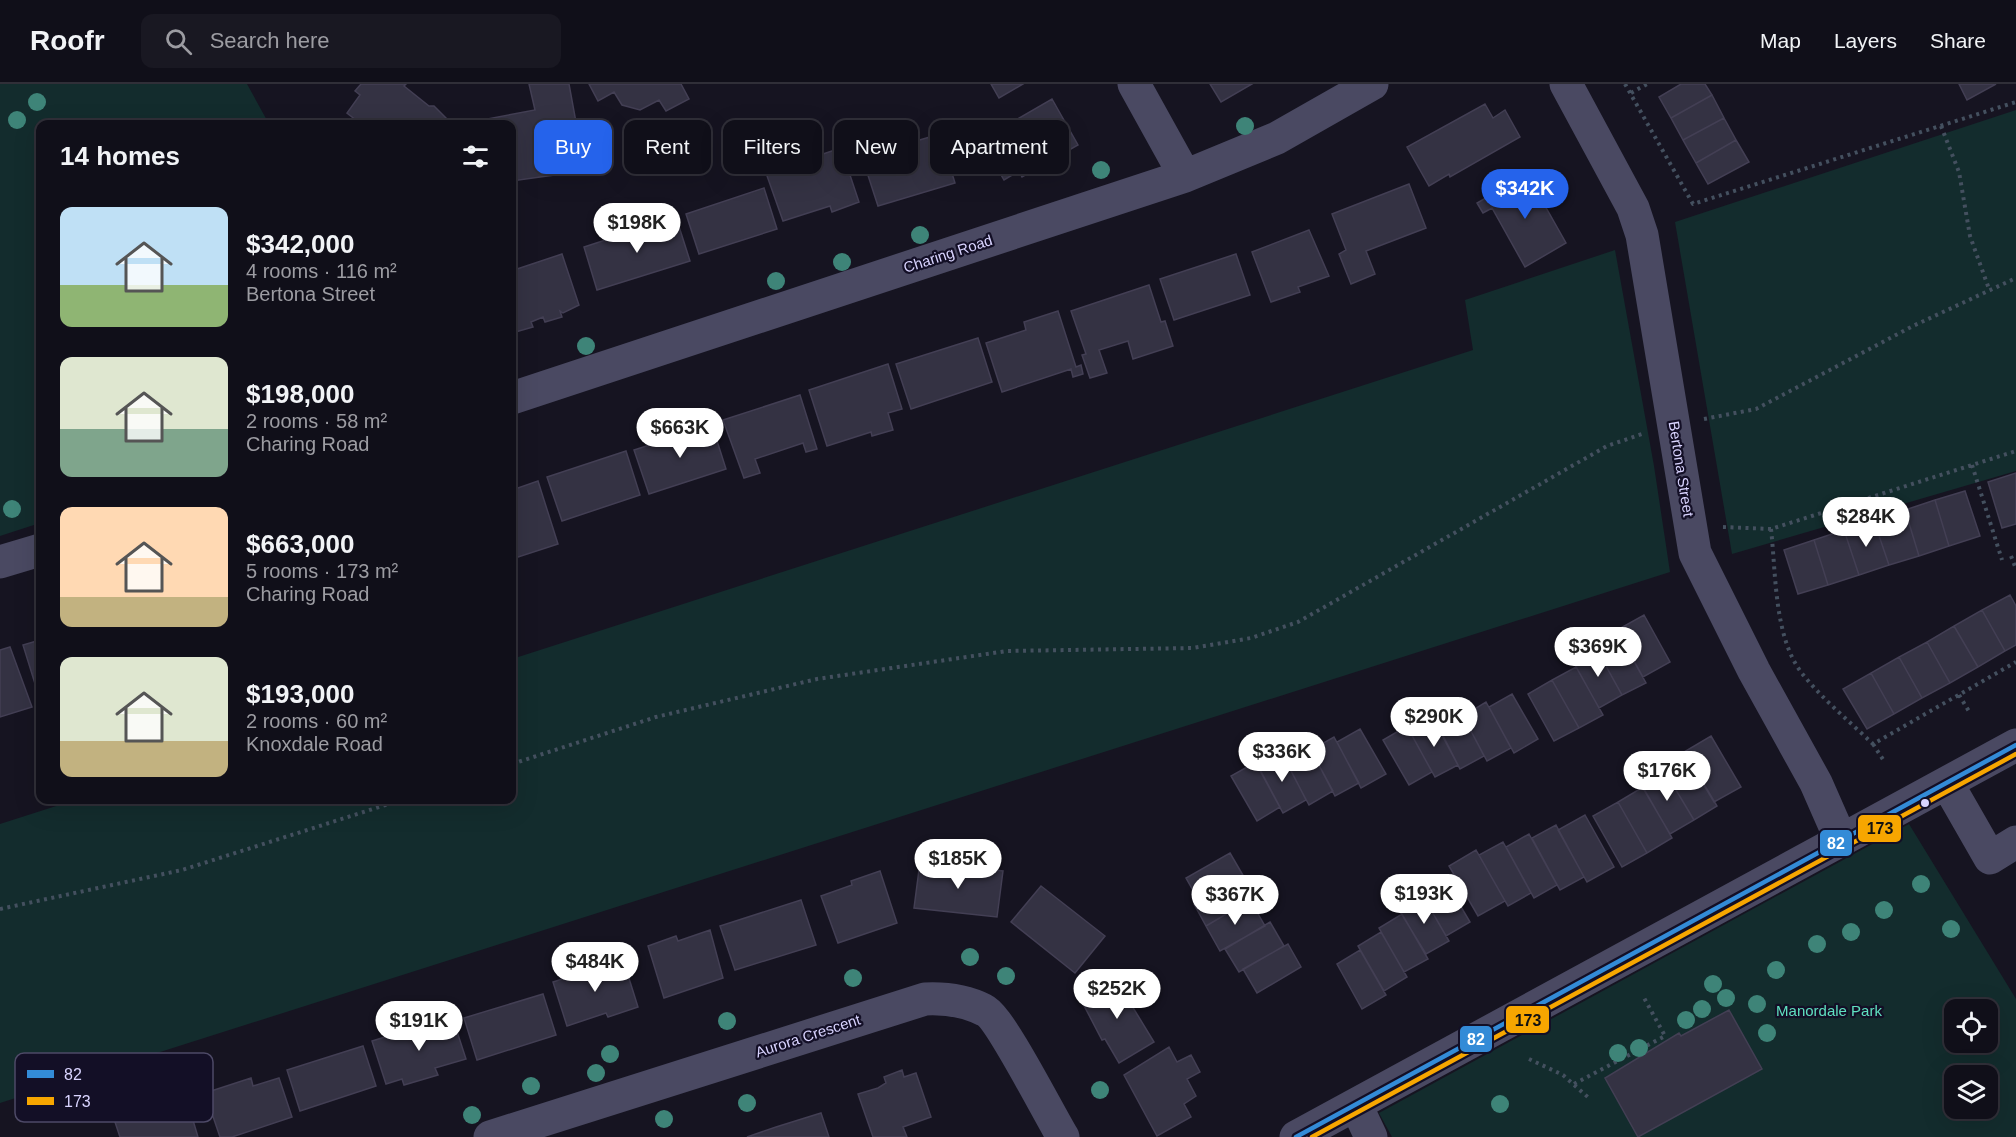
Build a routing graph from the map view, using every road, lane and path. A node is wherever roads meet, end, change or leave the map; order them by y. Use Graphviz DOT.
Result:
graph roads {
  1 [pos="1134,84"];
  2 [pos="1372,84"];
  3 [pos="1566,84"];
  4 [pos="1625,84"];
  5 [pos="1647,84"];
  6 [pos="1631,93"];
  7 [pos="2016,102"];
  8 [pos="1941,126"];
  9 [pos="1185,177"];
  10 [pos="2016,278"];
  11 [pos="1989,289"];
  12 [pos="516,397"];
  13 [pos="1674,424"];
  14 [pos="2016,452"];
  15 [pos="1972,465"];
  16 [pos="1689,526"];
  17 [pos="1771,529"];
  18 [pos="36,551"];
  19 [pos="2011,556"];
  20 [pos="2002,560"];
  21 [pos="0,562"];
  22 [pos="2016,569"];
  23 [pos="2016,662"];
  24 [pos="1959,695"];
  25 [pos="1970,713"];
  26 [pos="1873,744"];
  27 [pos="2016,745"];
  28 [pos="1884,762"];
  29 [pos="516,763"];
  30 [pos="1947,783"];
  31 [pos="388,804"];
  32 [pos="1841,840"];
  33 [pos="2016,842"];
  34 [pos="0,909"];
  35 [pos="1643,996"];
  36 [pos="1529,1059"];
  37 [pos="1574,1084"];
  38 [pos="1590,1099"];
  39 [pos="1356,1105"];
  40 [pos="490,1137"];
  41 [pos="1063,1137"];
  42 [pos="1296,1137"];
  43 [pos="1371,1137"];
  1 -- 9 [label="street"];
  2 -- 9 [label="street, Charing Road"];
  3 -- 13 [label="street, Bertona Street"];
  4 -- 6 [label="path"];
  5 -- 6 [label="path"];
  6 -- 8 [label="path"];
  7 -- 8 [label="path"];
  8 -- 11 [label="path"];
  9 -- 12 [label="street, Charing Road"];
  10 -- 11 [label="path"];
  11 -- 13 [label="path"];
  13 -- 16 [label="street, Bertona Street"];
  13 -- 29 [label="path"];
  14 -- 15 [label="path"];
  15 -- 17 [label="path"];
  15 -- 20 [label="path"];
  16 -- 17 [label="path"];
  16 -- 32 [label="street, Bertona Street"];
  17 -- 26 [label="path"];
  18 -- 21 [label="street"];
  19 -- 22 [label="path"];
  23 -- 24 [label="path"];
  24 -- 25 [label="path"];
  24 -- 26 [label="path"];
  26 -- 28 [label="path"];
  27 -- 30 [label="street"];
  30 -- 32 [label="street"];
  30 -- 33 [label="street"];
  31 -- 34 [label="path"];
  32 -- 39 [label="street"];
  35 -- 37 [label="path"];
  36 -- 37 [label="path"];
  37 -- 38 [label="path"];
  39 -- 42 [label="street"];
  39 -- 43 [label="street"];
  40 -- 41 [label="street, Aurora Crescent"];
}
